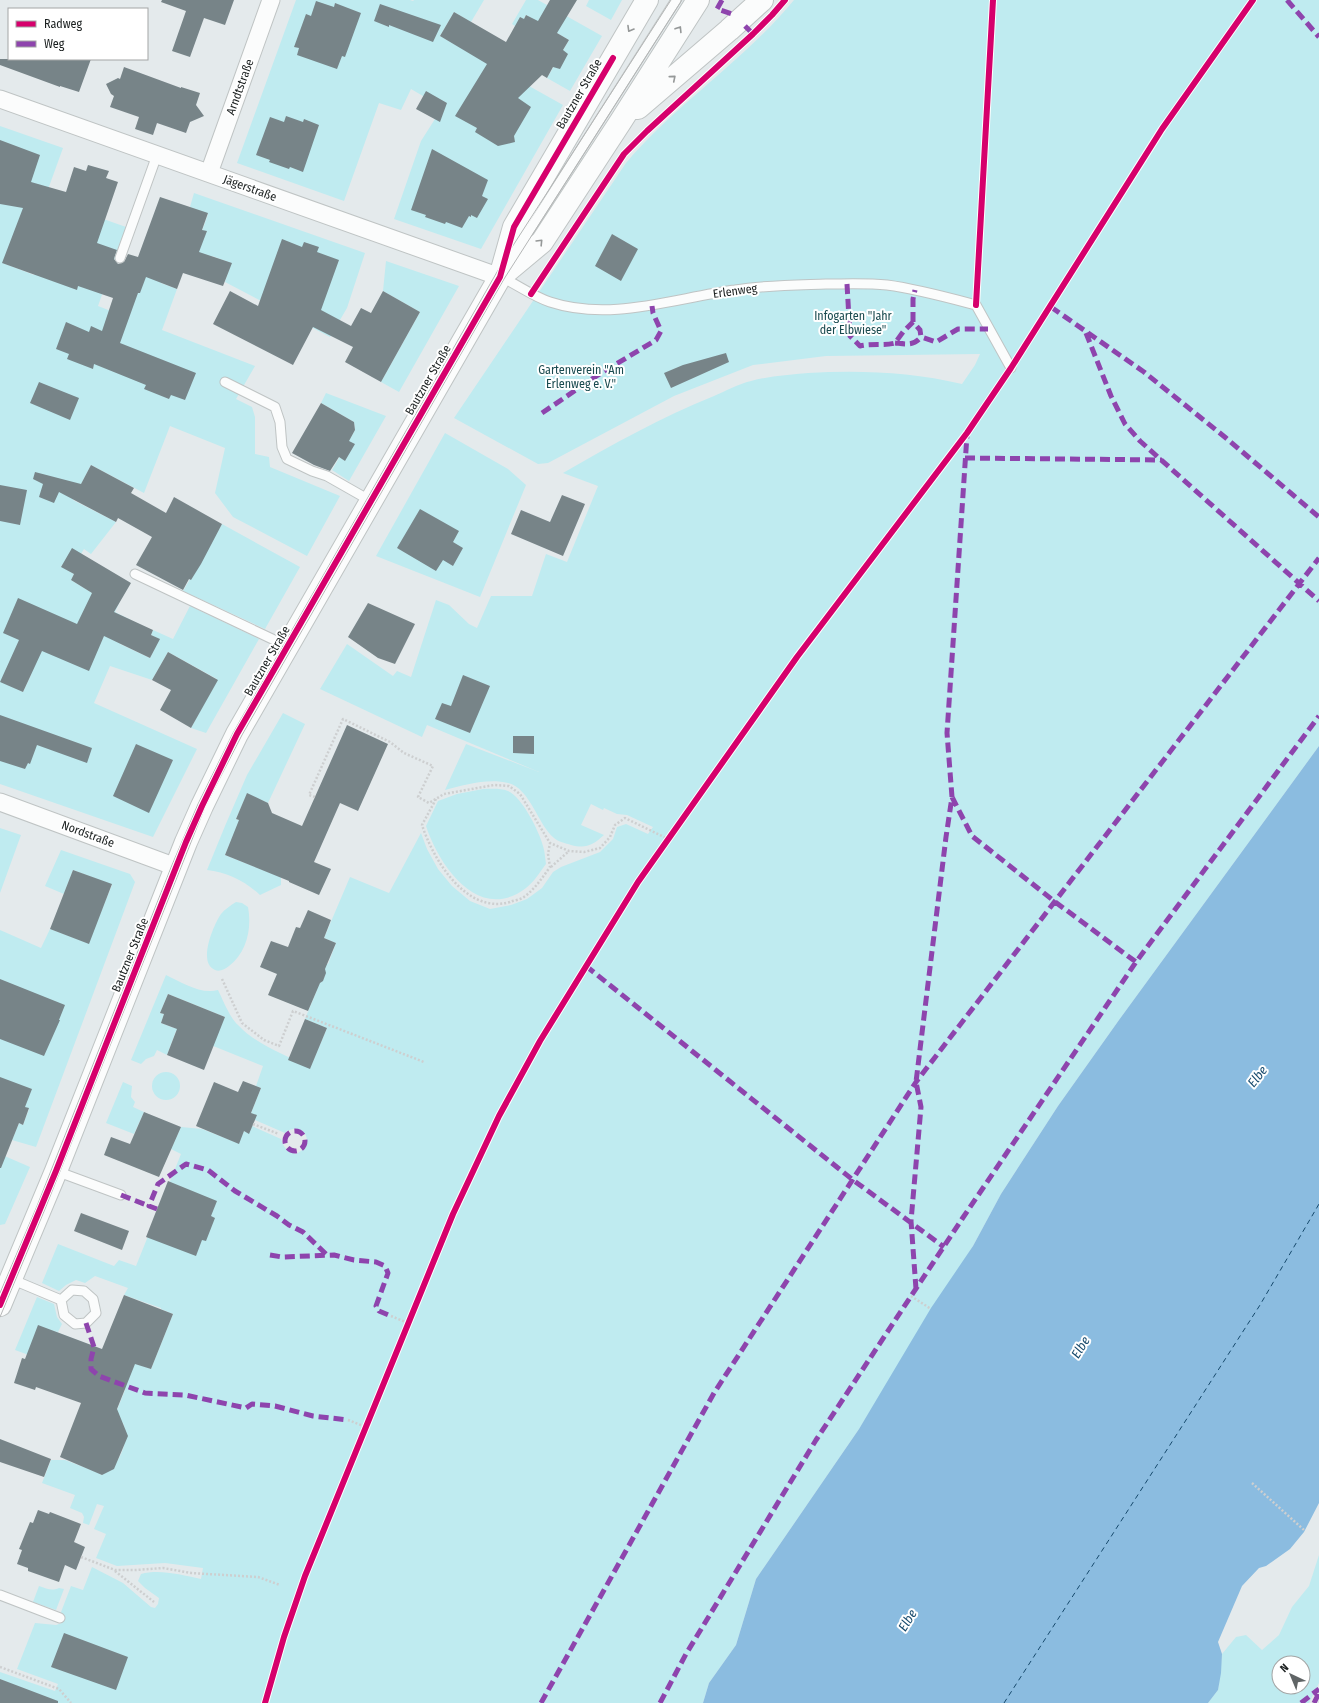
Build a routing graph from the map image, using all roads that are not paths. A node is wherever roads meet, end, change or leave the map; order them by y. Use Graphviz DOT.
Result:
graph roads {
  1 [pos="271,0"];
  2 [pos="647,0"];
  3 [pos="676,0"];
  4 [pos="698,0"];
  5 [pos="762,0"];
  6 [pos="0,99"];
  7 [pos="622,122"];
  8 [pos="157,155"];
  9 [pos="209,174"];
  10 [pos="120,258"];
  11 [pos="500,277"];
  12 [pos="1011,368"];
  13 [pos="225,382"];
  14 [pos="371,501"];
  15 [pos="135,574"];
  16 [pos="288,646"];
  17 [pos="0,802"];
  18 [pos="176,867"];
  19 [pos="56,1171"];
  20 [pos="121,1195"];
  21 [pos="11,1279"];
  22 [pos="61,1300"];
  23 [pos="0,1305"];
  24 [pos="0,1595"];
  25 [pos="60,1618"];
  1 -- 9 [label="street, Arndtstraße"];
  2 -- 11 [label="main road, Bautzner Straße, one-way"];
  3 -- 11 [label="lane"];
  7 -- 4 [label="main road, Bautzner Straße, one-way"];
  7 -- 5 [label="main road, one-way"];
  6 -- 8 [label="street, Jägerstraße"];
  11 -- 7 [label="main road, Bautzner Straße, one-way"];
  8 -- 9 [label="street, Jägerstraße"];
  8 -- 10 [label="lane"];
  9 -- 11 [label="street, Jägerstraße"];
  11 -- 12 [label="lane, Erlenweg"];
  11 -- 14 [label="main road, Bautzner Straße"];
  13 -- 14 [label="lane"];
  14 -- 16 [label="main road, Bautzner Straße"];
  15 -- 16 [label="lane"];
  16 -- 18 [label="main road, Bautzner Straße"];
  17 -- 18 [label="street, Nordstraße"];
  18 -- 19 [label="main road, Bautzner Straße"];
  19 -- 20 [label="lane"];
  19 -- 21 [label="main road, Bautzner Straße"];
  21 -- 22 [label="lane"];
  21 -- 23 [label="main road, Bautzner Straße"];
  24 -- 25 [label="lane"];
}
